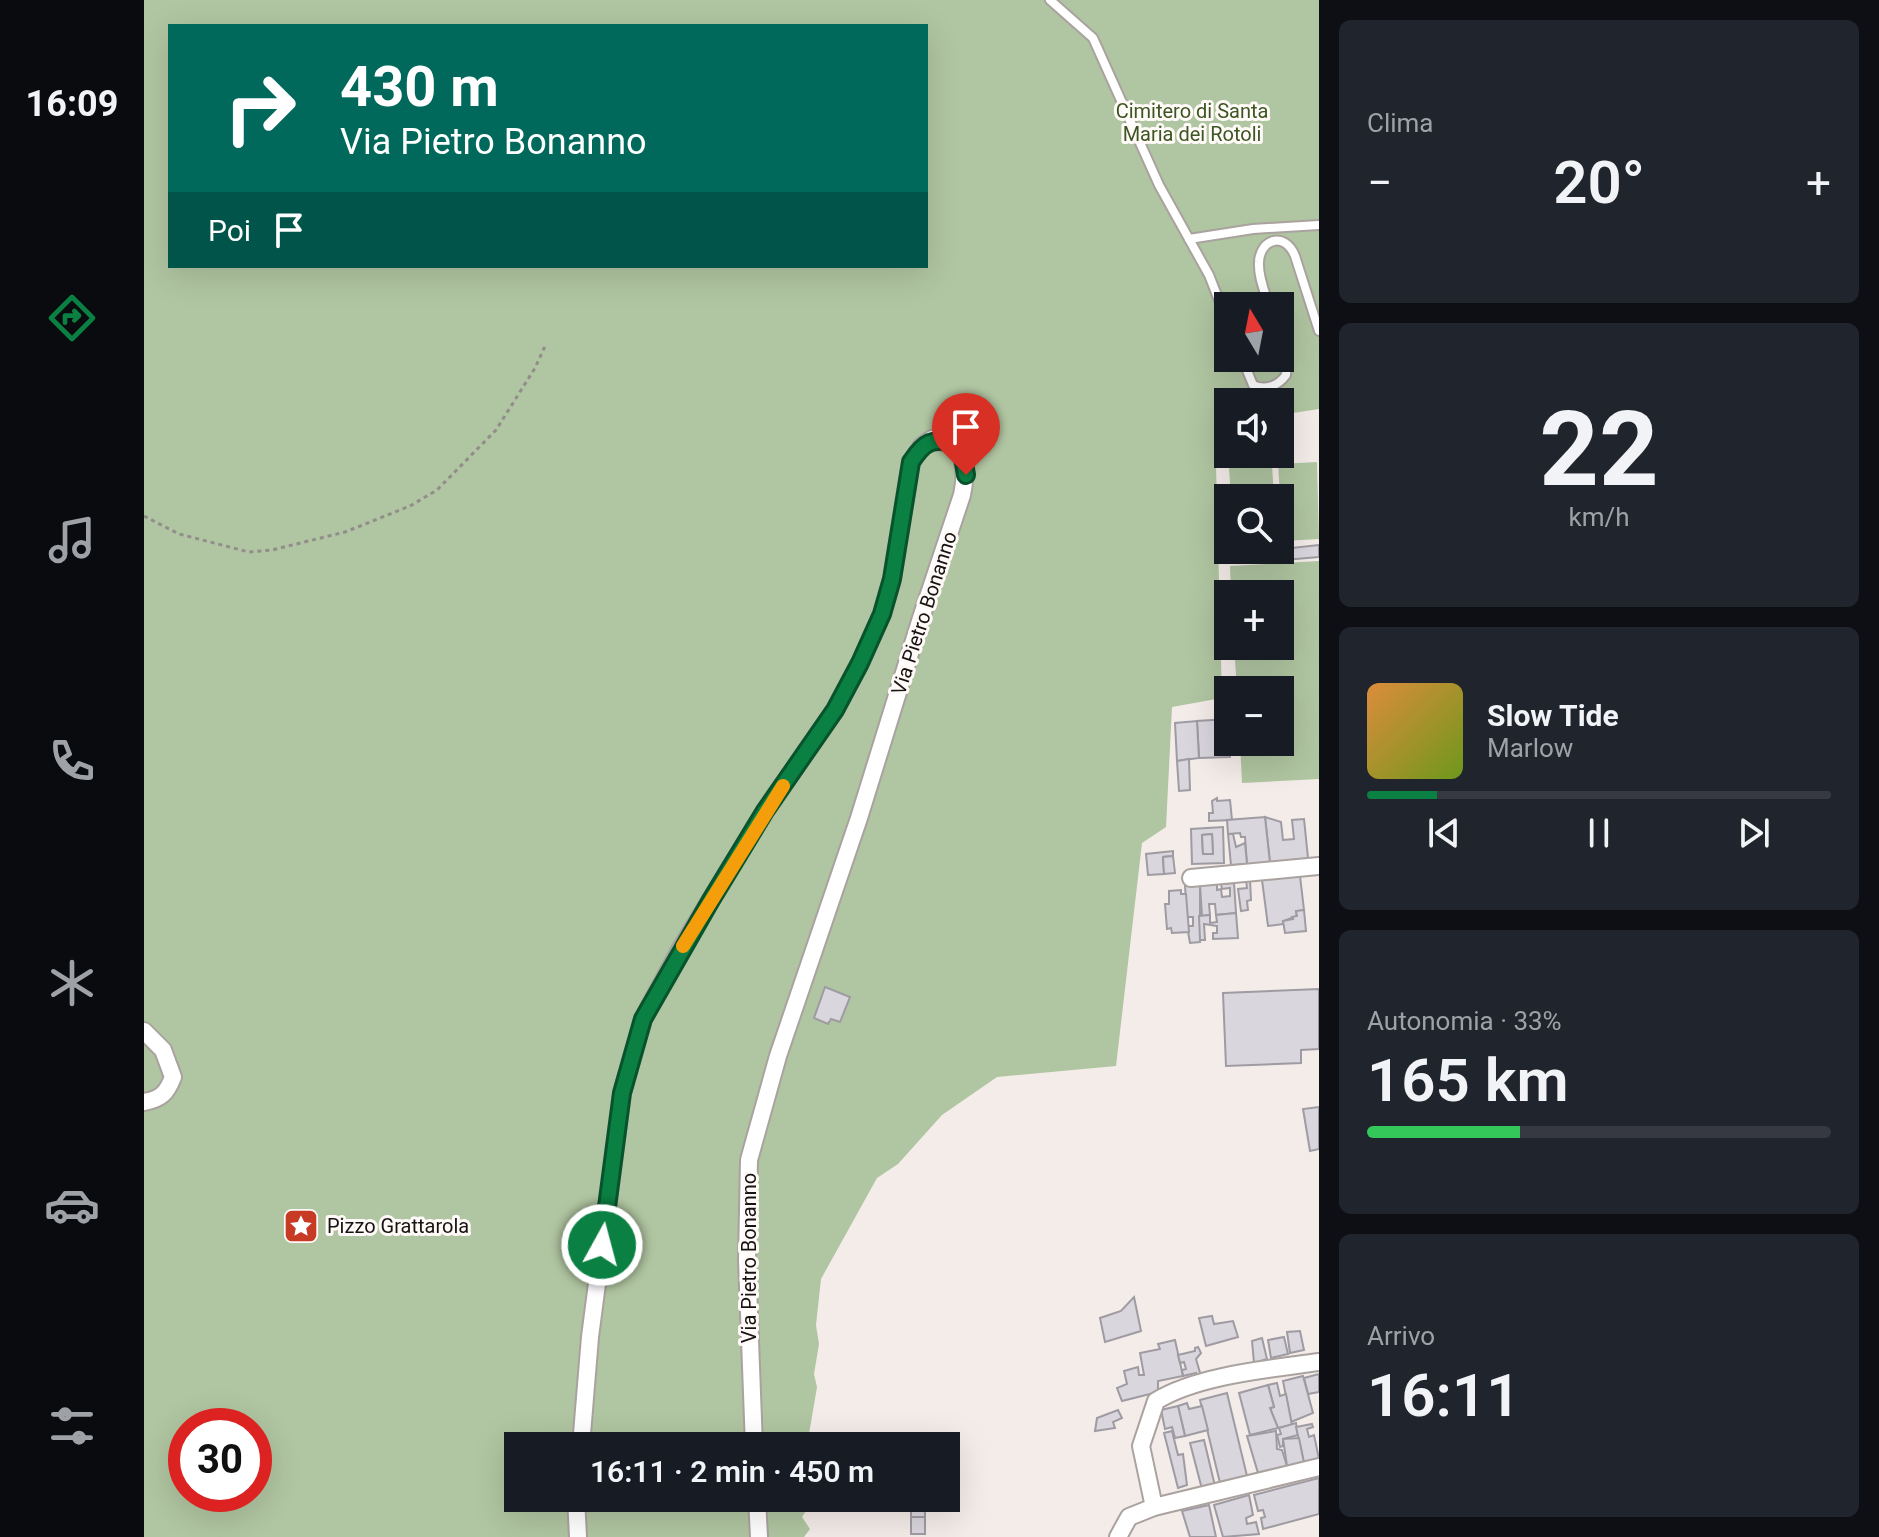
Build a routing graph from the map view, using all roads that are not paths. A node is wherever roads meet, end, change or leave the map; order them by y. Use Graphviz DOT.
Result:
graph roads {
  1 [pos="1050,0"];
  2 [pos="1319,225"];
  3 [pos="1189,239"];
  4 [pos="1216,292"];
  5 [pos="1265,292"];
  6 [pos="1319,331"];
  7 [pos="1248,372"];
  8 [pos="1286,372"];
  9 [pos="1319,866"];
  10 [pos="1191,878"];
  11 [pos="144,1031"];
  12 [pos="144,1102"];
  13 [pos="1319,1362"];
  14 [pos="582,1432"];
  15 [pos="753,1432"];
  16 [pos="1319,1467"];
  17 [pos="1154,1507"];
  18 [pos="577,1512"];
  19 [pos="758,1512"];
  20 [pos="578,1537"];
  21 [pos="759,1537"];
  22 [pos="1118,1537"];
  1 -- 3 [label="lane"];
  2 -- 3 [label="lane"];
  3 -- 4 [label="lane"];
  5 -- 6 [label="lane"];
  7 -- 8 [label="lane"];
  9 -- 10 [label="street"];
  11 -- 12 [label="street"];
  13 -- 17 [label="street"];
  14 -- 15 [label="street, Via Pietro Bonanno"];
  16 -- 17 [label="street"];
  17 -- 22 [label="street"];
  18 -- 20 [label="street"];
  19 -- 21 [label="street"];
}
